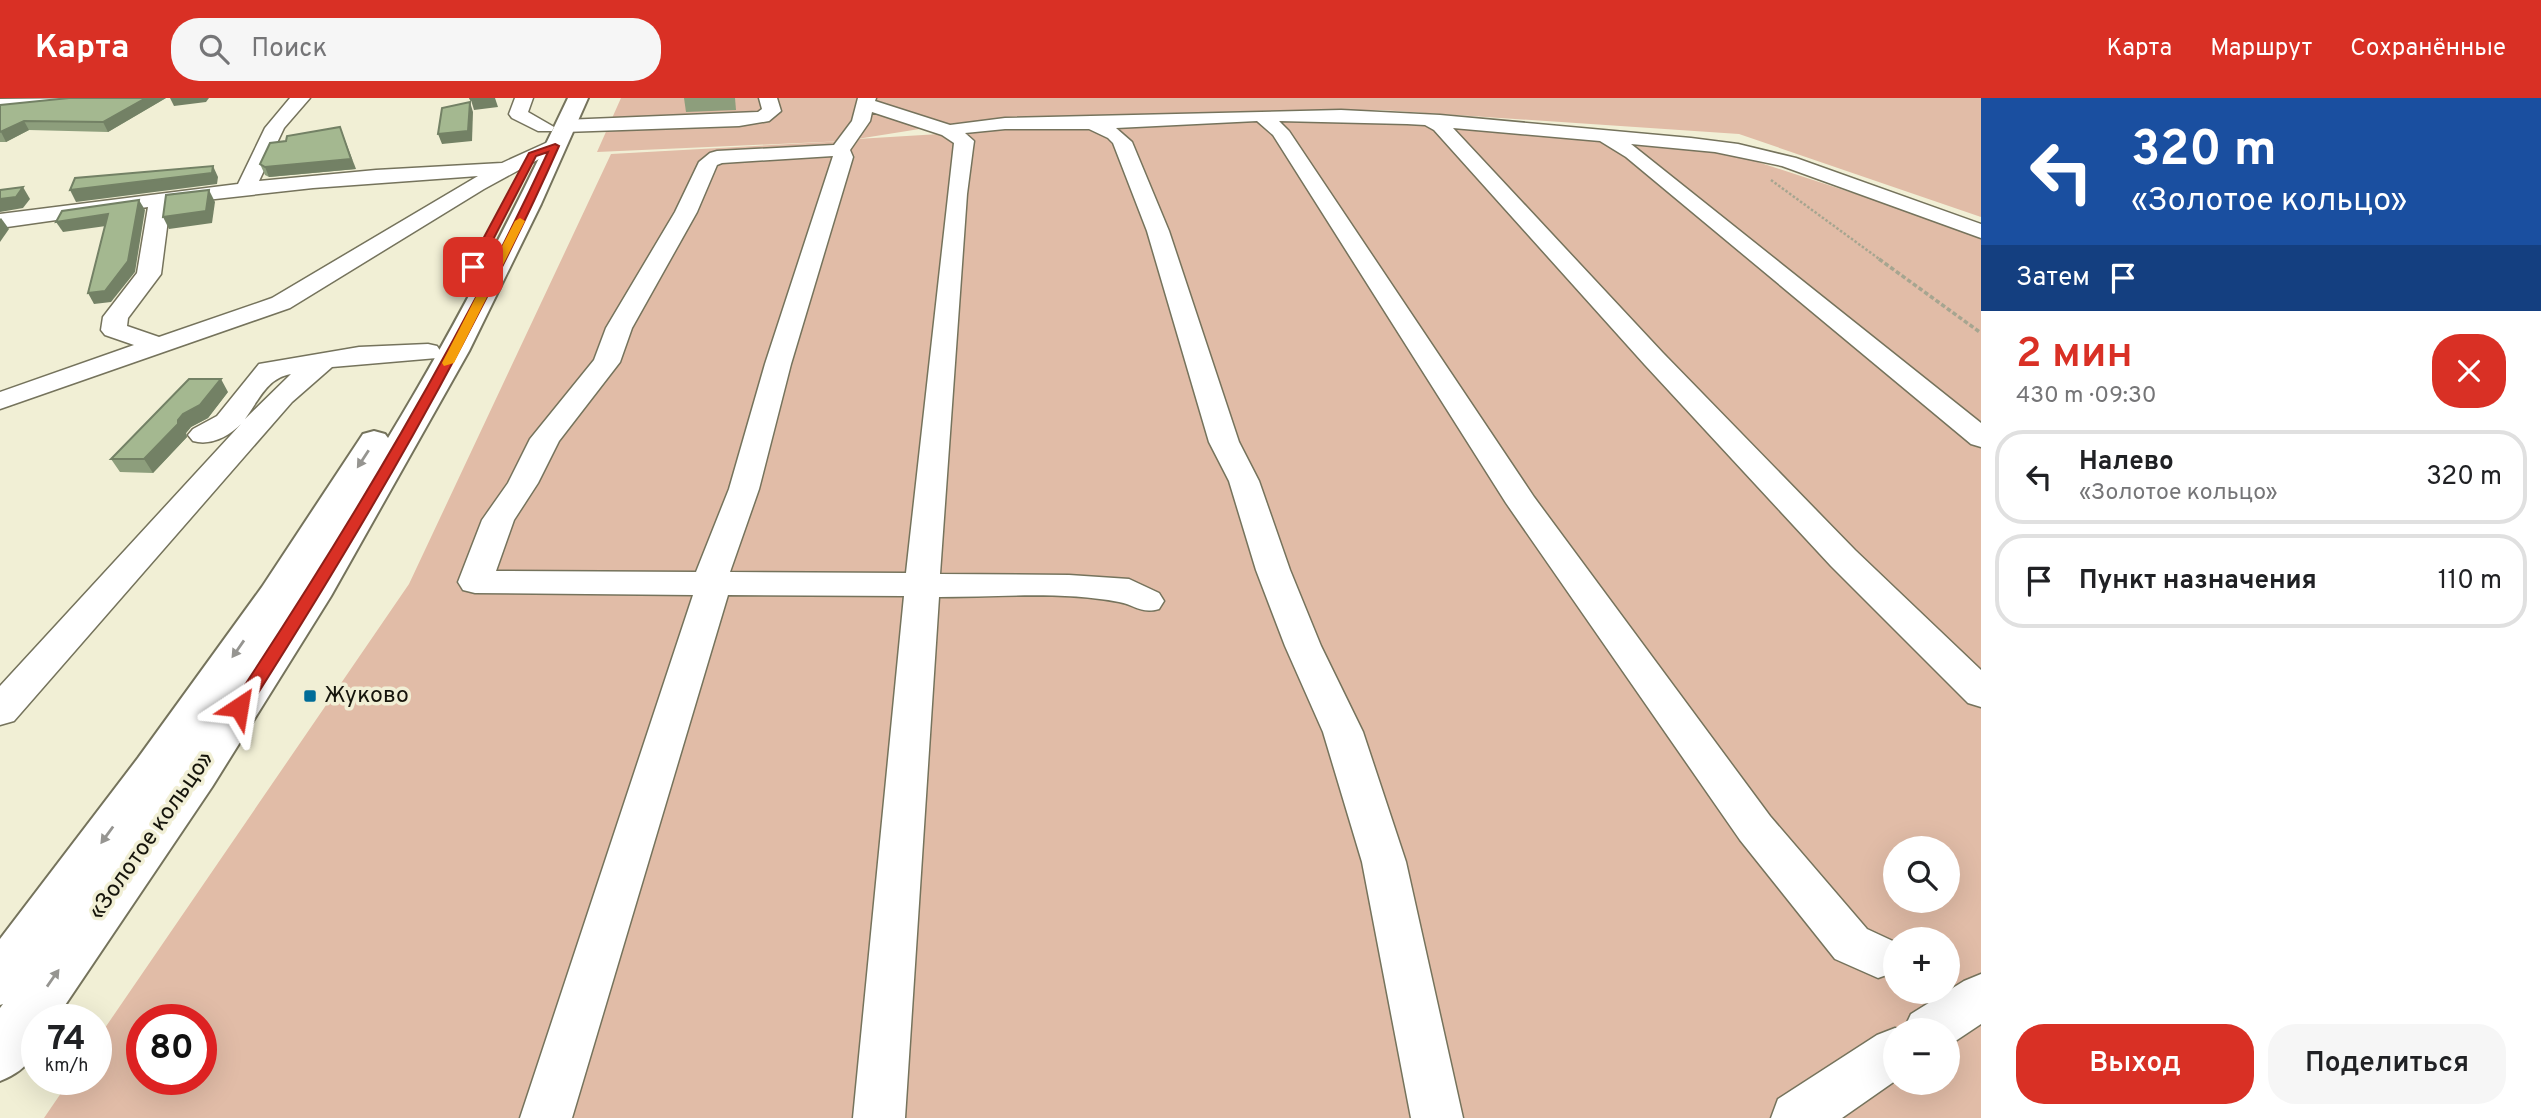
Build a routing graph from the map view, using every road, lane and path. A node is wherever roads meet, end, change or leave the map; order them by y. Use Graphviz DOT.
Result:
graph roads {
  1 [pos="8,98"];
  2 [pos="301,98"];
  3 [pos="524,98"];
  4 [pos="768,98"];
  5 [pos="100,100"];
  6 [pos="866,101"];
  7 [pos="0,102"];
  8 [pos="1262,116"];
  9 [pos="1430,121"];
  10 [pos="1093,124"];
  11 [pos="549,131"];
  12 [pos="949,131"];
  13 [pos="1601,136"];
  14 [pos="840,150"];
  15 [pos="1761,173"];
  16 [pos="245,190"];
  17 [pos="160,199"];
  18 [pos="1906,204"];
  19 [pos="0,221"];
  20 [pos="1981,231"];
  21 [pos="1972,252"];
  22 [pos="1981,333"];
  23 [pos="153,348"];
  24 [pos="428,352"];
  25 [pos="326,359"];
  26 [pos="0,401"];
  27 [pos="203,435"];
  28 [pos="1981,438"];
  29 [pos="709,583"];
  30 [pos="921,587"];
  31 [pos="1147,601"];
  32 [pos="1981,693"];
  33 [pos="0,711"];
  34 [pos="1878,957"];
  35 [pos="0,981"];
  36 [pos="1981,997"];
  37 [pos="1948,1018"];
  38 [pos="0,1054"];
  39 [pos="1883,1060"];
  40 [pos="546,1118"];
  41 [pos="879,1118"];
  42 [pos="1437,1118"];
  43 [pos="1797,1118"];
  1 -- 7 [label="street"];
  2 -- 16 [label="street"];
  3 -- 11 [label="street"];
  4 -- 11 [label="street"];
  5 -- 7 [label="street"];
  6 -- 12 [label="street"];
  6 -- 14 [label="street"];
  8 -- 9 [label="street"];
  8 -- 10 [label="street"];
  8 -- 34 [label="street"];
  9 -- 13 [label="street"];
  9 -- 32 [label="street"];
  10 -- 12 [label="street"];
  10 -- 42 [label="street"];
  11 -- 16 [label="street"];
  11 -- 23 [label="street"];
  11 -- 24 [label="highway, «Золотое кольцо»"];
  38 -- 11 [label="highway, «Золотое кольцо», one-way"];
  12 -- 30 [label="street"];
  13 -- 18 [label="street"];
  13 -- 28 [label="street"];
  14 -- 29 [label="street"];
  14 -- 29 [label="street"];
  15 -- 22 [label="path"];
  16 -- 17 [label="street"];
  17 -- 19 [label="street"];
  17 -- 23 [label="street"];
  18 -- 20 [label="street"];
  18 -- 21 [label="street"];
  23 -- 26 [label="street"];
  24 -- 25 [label="street"];
  24 -- 35 [label="highway, «Золотое кольцо», one-way"];
  25 -- 27 [label="street"];
  25 -- 33 [label="street"];
  29 -- 30 [label="street"];
  29 -- 40 [label="street"];
  30 -- 31 [label="street"];
  30 -- 41 [label="street"];
  36 -- 37 [label="street"];
  39 -- 43 [label="street"];
}
